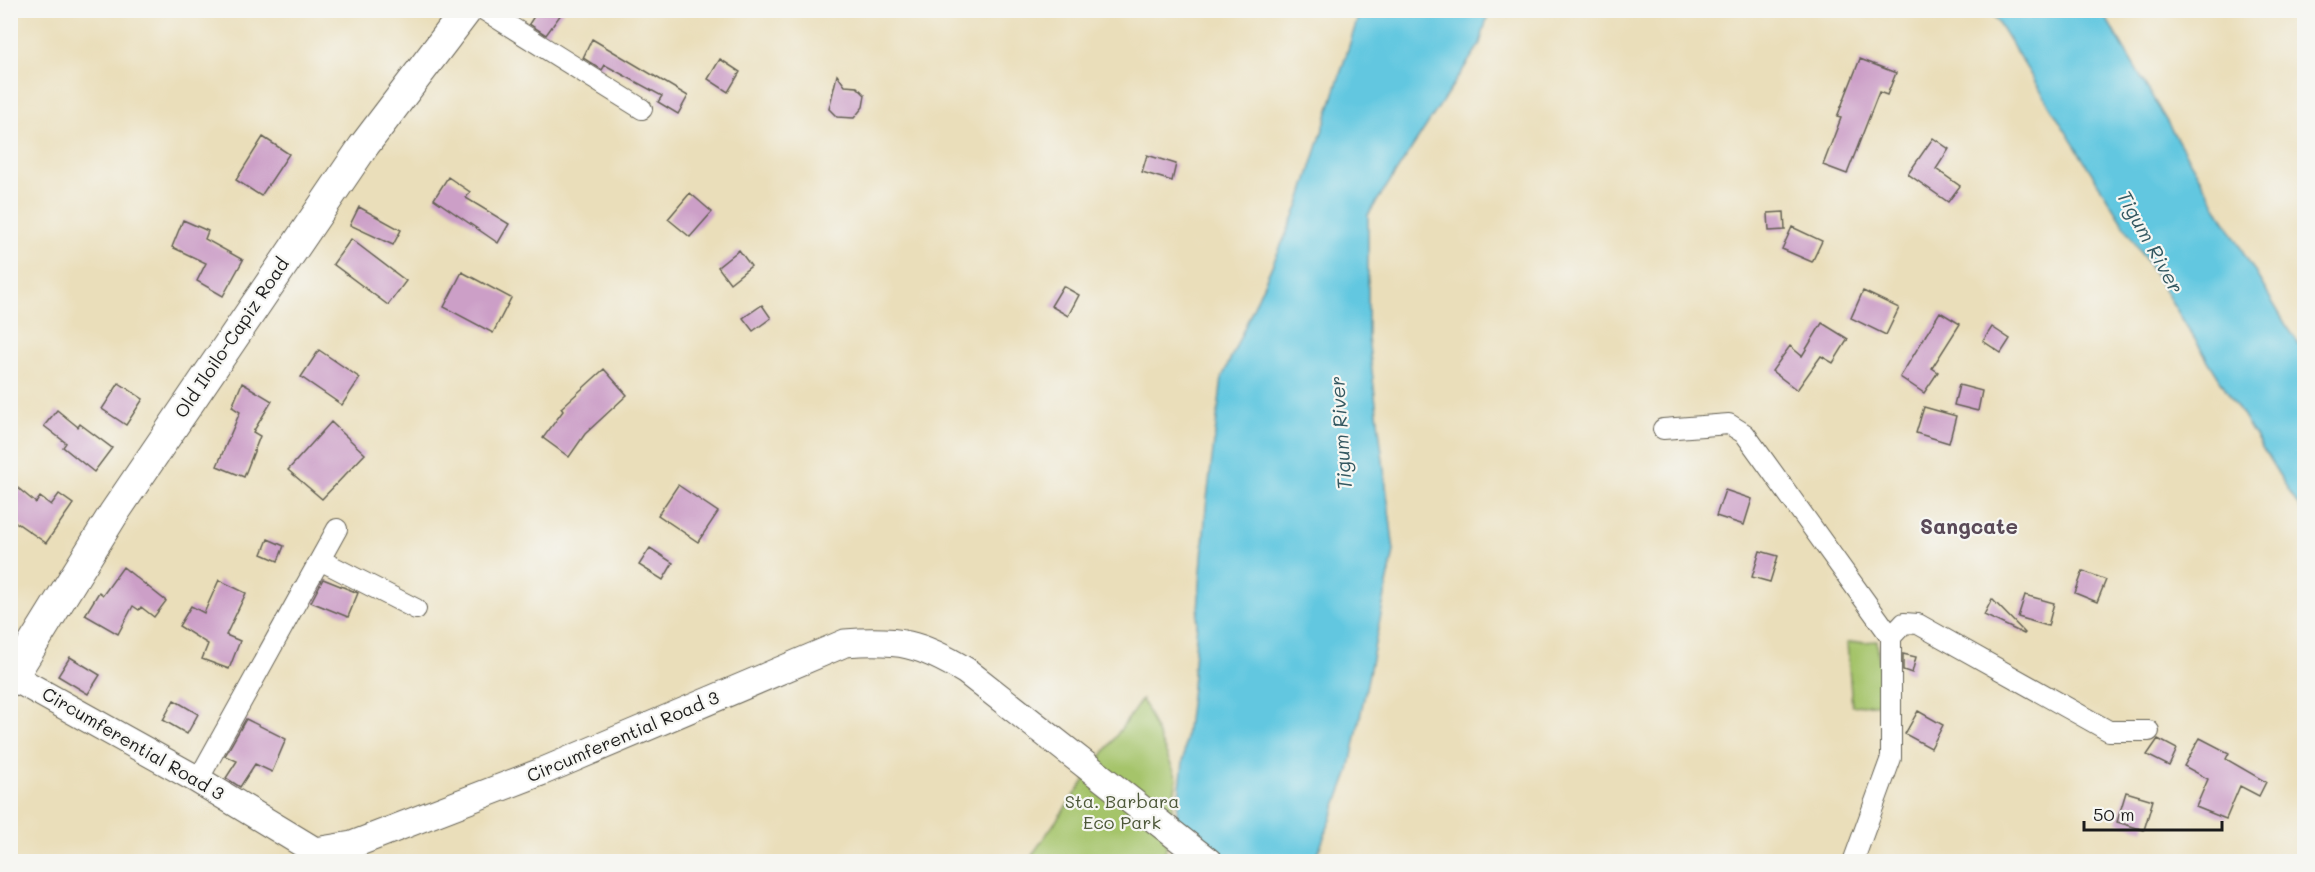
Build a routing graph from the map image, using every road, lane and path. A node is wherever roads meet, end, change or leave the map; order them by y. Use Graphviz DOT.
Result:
graph roads {
  1 [pos="467,10"];
  2 [pos="484,10"];
  3 [pos="642,108"];
  4 [pos="1663,429"];
  5 [pos="338,529"];
  6 [pos="320,560"];
  7 [pos="416,609"];
  8 [pos="1891,637"];
  9 [pos="11,677"];
  10 [pos="2149,731"];
  11 [pos="198,780"];
  12 [pos="325,856"];
  13 [pos="1209,861"];
  14 [pos="1853,861"];
  1 -- 9 [label="main road, Old Iloilo-Capiz Road"];
  2 -- 3 [label="street"];
  4 -- 8 [label="street"];
  5 -- 6 [label="street"];
  6 -- 7 [label="street"];
  6 -- 11 [label="street"];
  8 -- 10 [label="street"];
  8 -- 14 [label="street"];
  9 -- 11 [label="main road, Circumferential Road 3"];
  11 -- 12 [label="main road, Circumferential Road 3"];
  12 -- 13 [label="main road, Circumferential Road 3"];
}
